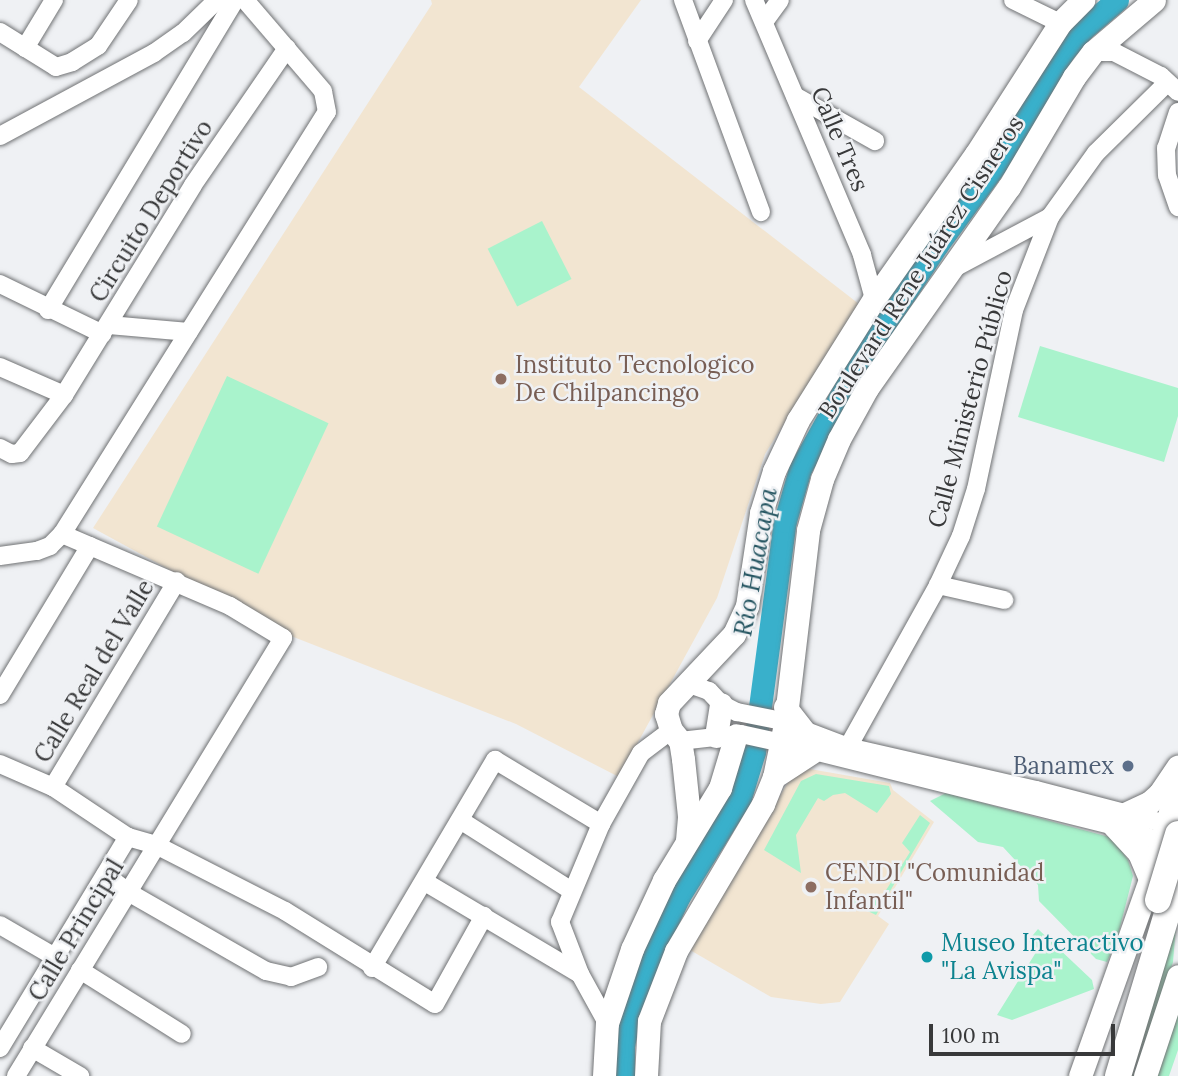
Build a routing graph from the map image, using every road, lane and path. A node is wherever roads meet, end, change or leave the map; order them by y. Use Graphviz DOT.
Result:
graph roads {
  1 [pos="54,0"];
  2 [pos="130,0"];
  3 [pos="217,0"];
  4 [pos="235,0"];
  5 [pos="245,0"];
  6 [pos="682,0"];
  7 [pos="724,0"];
  8 [pos="754,0"];
  9 [pos="780,0"];
  10 [pos="1013,0"];
  11 [pos="1154,0"];
  12 [pos="1072,8"];
  13 [pos="764,22"];
  14 [pos="1121,27"];
  15 [pos="0,32"];
  16 [pos="697,41"];
  17 [pos="25,48"];
  18 [pos="287,48"];
  19 [pos="1093,52"];
  20 [pos="1128,58"];
  21 [pos="1174,86"];
  22 [pos="795,96"];
  23 [pos="1178,111"];
  24 [pos="0,136"];
  25 [pos="875,141"];
  26 [pos="1178,154"];
  27 [pos="1178,162"];
  28 [pos="1178,207"];
  29 [pos="761,212"];
  30 [pos="1049,217"];
  31 [pos="946,272"];
  32 [pos="0,284"];
  33 [pos="874,299"];
  34 [pos="48,310"];
  35 [pos="106,329"];
  36 [pos="189,332"];
  37 [pos="0,366"];
  38 [pos="64,395"];
  39 [pos="0,448"];
  40 [pos="62,534"];
  41 [pos="90,546"];
  42 [pos="0,556"];
  43 [pos="177,581"];
  44 [pos="939,585"];
  45 [pos="1004,600"];
  46 [pos="5,676"];
  47 [pos="684,686"];
  48 [pos="0,695"];
  49 [pos="721,704"];
  50 [pos="734,730"];
  51 [pos="789,732"];
  52 [pos="676,735"];
  53 [pos="848,747"];
  54 [pos="0,764"];
  55 [pos="1178,765"];
  56 [pos="1178,785"];
  57 [pos="53,787"];
  58 [pos="460,820"];
  59 [pos="1119,820"];
  60 [pos="601,824"];
  61 [pos="1173,834"];
  62 [pos="128,837"];
  63 [pos="687,840"];
  64 [pos="156,845"];
  65 [pos="1178,870"];
  66 [pos="105,875"];
  67 [pos="1178,877"];
  68 [pos="425,881"];
  69 [pos="1158,888"];
  70 [pos="572,891"];
  71 [pos="128,892"];
  72 [pos="484,916"];
  73 [pos="0,925"];
  74 [pos="55,957"];
  75 [pos="1178,964"];
  76 [pos="318,967"];
  77 [pos="372,968"];
  78 [pos="80,970"];
  79 [pos="580,974"];
  80 [pos="1175,982"];
  81 [pos="607,1023"];
  82 [pos="182,1034"];
  83 [pos="1,1042"];
  84 [pos="32,1048"];
  85 [pos="16,1076"];
  86 [pos="80,1076"];
  87 [pos="604,1076"];
  88 [pos="646,1076"];
  89 [pos="1080,1076"];
  90 [pos="1104,1076"];
  91 [pos="1118,1076"];
  92 [pos="1145,1076"];
  1 -- 17 [label="street"];
  2 -- 17 [label="street"];
  3 -- 24 [label="street"];
  4 -- 34 [label="street"];
  5 -- 18 [label="street"];
  6 -- 16 [label="street"];
  7 -- 16 [label="street"];
  8 -- 13 [label="street, Calle Tres"];
  9 -- 13 [label="street"];
  10 -- 12 [label="street"];
  11 -- 14 [label="main road, Boulevard Rene Juárez Cisneros"];
  12 -- 33 [label="main road, Boulevard Rene Juárez Cisneros"];
  13 -- 22 [label="street, Calle Tres"];
  14 -- 19 [label="main road, Boulevard Rene Juárez Cisneros"];
  14 -- 20 [label="street"];
  15 -- 17 [label="street"];
  16 -- 29 [label="street"];
  18 -- 35 [label="street, Circuito Deportivo"];
  18 -- 36 [label="street"];
  19 -- 20 [label="street"];
  19 -- 31 [label="main road, Boulevard Rene Juárez Cisneros"];
  20 -- 21 [label="street"];
  21 -- 30 [label="street, Calle Ministerio Público"];
  22 -- 25 [label="street"];
  22 -- 33 [label="street, Calle Tres"];
  23 -- 28 [label="street"];
  26 -- 27 [label="street"];
  30 -- 31 [label="street"];
  30 -- 44 [label="street, Calle Ministerio Público"];
  31 -- 51 [label="main road, Boulevard Rene Juárez Cisneros"];
  32 -- 34 [label="street"];
  33 -- 47 [label="main road, Boulevard Rene Juárez Cisneros"];
  34 -- 35 [label="street"];
  35 -- 36 [label="street"];
  35 -- 38 [label="street, Circuito Deportivo"];
  36 -- 40 [label="street"];
  37 -- 38 [label="street"];
  38 -- 39 [label="street, Circuito Deportivo"];
  40 -- 41 [label="street"];
  40 -- 42 [label="street"];
  41 -- 43 [label="street"];
  41 -- 46 [label="street"];
  43 -- 57 [label="street, Calle Real del Valle"];
  43 -- 64 [label="street, Calle Principal"];
  44 -- 45 [label="street"];
  44 -- 53 [label="street, Calle Ministerio Público"];
  46 -- 48 [label="street"];
  47 -- 49 [label="street"];
  47 -- 52 [label="main road, Boulevard Rene Juárez Cisneros"];
  49 -- 50 [label="main road, Boulevard Rene Juárez Cisneros"];
  49 -- 50 [label="street"];
  50 -- 51 [label="street"];
  50 -- 52 [label="street"];
  50 -- 63 [label="main road, Boulevard Rene Juárez Cisneros"];
  51 -- 53 [label="street"];
  51 -- 59 [label="street"];
  51 -- 88 [label="main road, Boulevard Rene Juárez Cisneros"];
  52 -- 60 [label="street"];
  52 -- 63 [label="main road, Boulevard Rene Juárez Cisneros"];
  53 -- 59 [label="street"];
  54 -- 57 [label="street"];
  55 -- 59 [label="main road"];
  56 -- 61 [label="main road"];
  57 -- 62 [label="street"];
  58 -- 60 [label="street"];
  58 -- 68 [label="street"];
  58 -- 70 [label="street"];
  59 -- 61 [label="street"];
  59 -- 69 [label="main road"];
  60 -- 70 [label="street"];
  61 -- 69 [label="highway, bridge"];
  62 -- 64 [label="street"];
  62 -- 66 [label="street, Calle Principal"];
  63 -- 81 [label="main road, Boulevard Rene Juárez Cisneros"];
  64 -- 71 [label="street, Calle Principal"];
  64 -- 77 [label="street"];
  65 -- 69 [label="main road"];
  66 -- 71 [label="street"];
  66 -- 74 [label="street, Calle Principal"];
  67 -- 69 [label="highway"];
  68 -- 72 [label="street"];
  68 -- 77 [label="street"];
  69 -- 89 [label="main road"];
  69 -- 90 [label="highway"];
  69 -- 91 [label="highway"];
  70 -- 79 [label="street"];
  71 -- 76 [label="street"];
  71 -- 78 [label="street, Calle Principal"];
  72 -- 77 [label="street"];
  72 -- 79 [label="street"];
  73 -- 74 [label="street"];
  74 -- 83 [label="street, Calle Principal"];
  75 -- 80 [label="main road"];
  78 -- 82 [label="street"];
  78 -- 84 [label="street, Calle Principal"];
  79 -- 81 [label="street"];
  80 -- 92 [label="main road"];
  81 -- 87 [label="main road, Boulevard Rene Juárez Cisneros"];
  84 -- 85 [label="street, Calle Principal"];
  84 -- 86 [label="street"];
}
